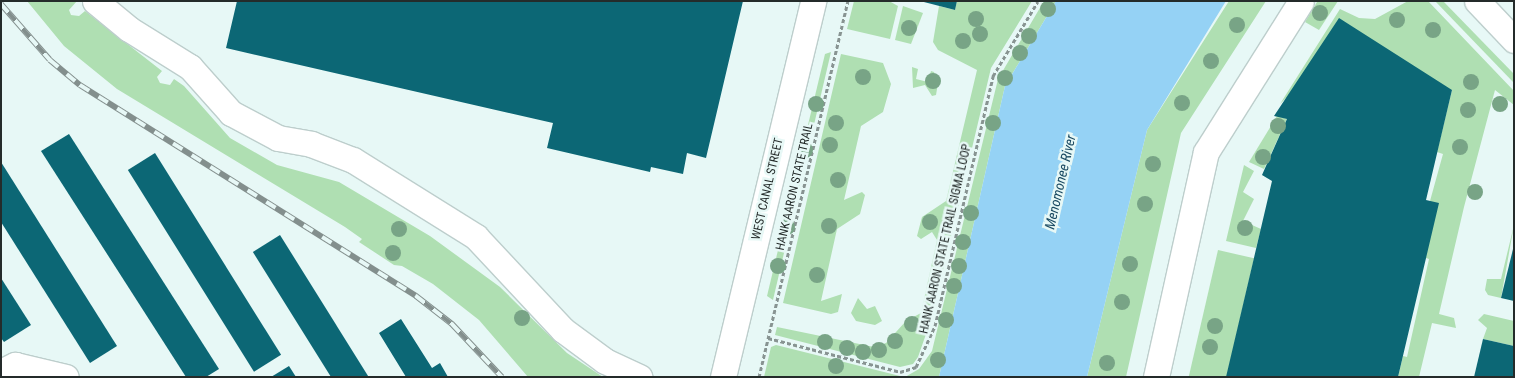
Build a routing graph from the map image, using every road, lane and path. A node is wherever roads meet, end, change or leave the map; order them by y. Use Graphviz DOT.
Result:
graph roads {
  1 [pos="96,1"];
  2 [pos="813,1"];
  3 [pos="848,1"];
  4 [pos="1038,1"];
  5 [pos="1301,1"];
  6 [pos="1477,1"];
  7 [pos="1514,40"];
  8 [pos="768,338"];
  9 [pos="1,372"];
  10 [pos="66,377"];
  11 [pos="639,377"];
  12 [pos="723,377"];
  13 [pos="759,377"];
  14 [pos="1156,377"];
  1 -- 11 [label="street"];
  2 -- 12 [label="street, WEST CANAL STREET"];
  3 -- 8 [label="path, HANK AARON STATE TRAIL"];
  4 -- 8 [label="path, HANK AARON STATE TRAIL SIGMA LOOP"];
  5 -- 14 [label="street"];
  6 -- 7 [label="street"];
  8 -- 13 [label="path, HANK AARON STATE TRAIL"];
  9 -- 10 [label="street"];
}
